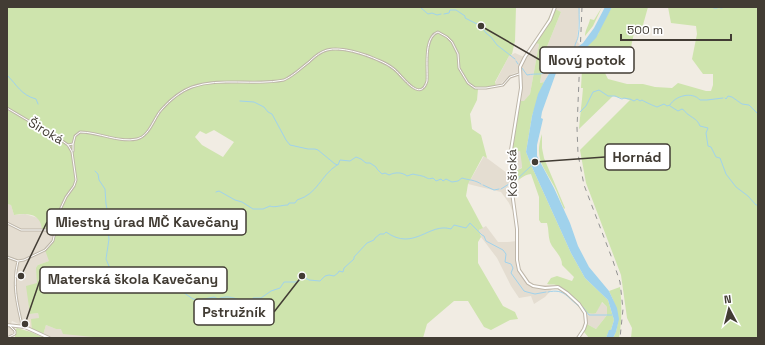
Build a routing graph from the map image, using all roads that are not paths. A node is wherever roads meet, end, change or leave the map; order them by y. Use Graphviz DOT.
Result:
graph roads {
  1 [pos="555,7"];
  2 [pos="519,74"];
  3 [pos="7,108"];
  4 [pos="73,144"];
  5 [pos="68,145"];
  6 [pos="73,153"];
  7 [pos="7,223"];
  8 [pos="56,230"];
  9 [pos="7,257"];
  10 [pos="18,261"];
  11 [pos="9,326"];
  12 [pos="22,326"];
  13 [pos="7,330"];
  14 [pos="7,338"];
  15 [pos="49,338"];
  16 [pos="578,338"];
  1 -- 2 [label="street, Košická"];
  2 -- 4 [label="street"];
  2 -- 16 [label="street, Košická"];
  3 -- 5 [label="street, Široká"];
  4 -- 5 [label="street"];
  4 -- 6 [label="street"];
  5 -- 6 [label="street, Široká"];
  6 -- 8 [label="street, Široká"];
  7 -- 8 [label="street"];
  8 -- 10 [label="street, Široká"];
  9 -- 10 [label="street"];
  10 -- 12 [label="street"];
  11 -- 12 [label="street"];
  11 -- 13 [label="street"];
  11 -- 14 [label="street"];
  12 -- 15 [label="street"];
}
